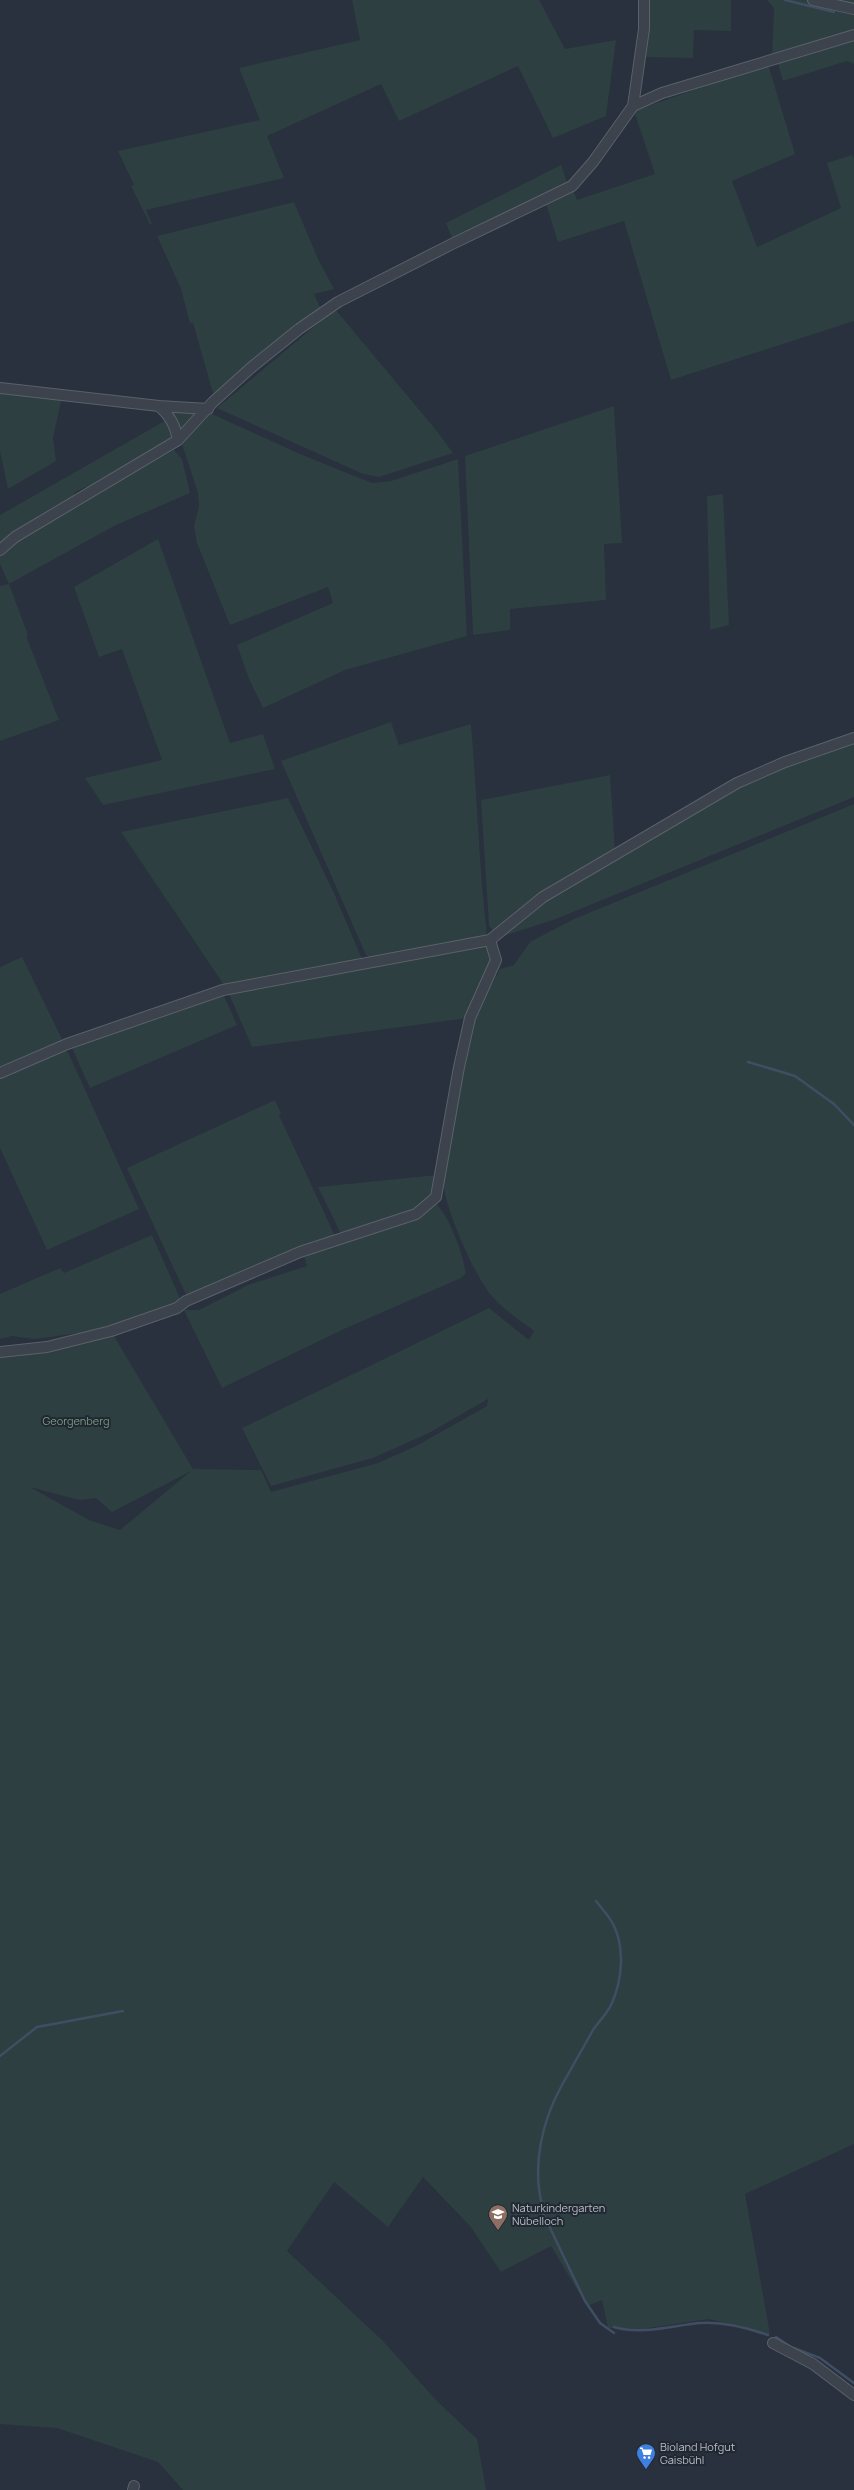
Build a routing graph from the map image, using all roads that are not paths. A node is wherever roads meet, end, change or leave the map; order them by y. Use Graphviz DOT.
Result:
graph roads {
  1 [pos="644,0"];
  2 [pos="813,0"];
  3 [pos="854,10"];
  4 [pos="854,35"];
  5 [pos="633,106"];
  6 [pos="0,388"];
  7 [pos="159,406"];
  8 [pos="208,409"];
  9 [pos="178,440"];
  10 [pos="0,550"];
  11 [pos="854,738"];
  12 [pos="490,940"];
  13 [pos="0,1072"];
  14 [pos="0,1352"];
  15 [pos="773,2343"];
  16 [pos="854,2395"];
  1 -- 5 [label="street"];
  2 -- 3 [label="street"];
  4 -- 5 [label="street"];
  5 -- 8 [label="street"];
  6 -- 7 [label="street"];
  7 -- 8 [label="street"];
  7 -- 9 [label="street"];
  8 -- 9 [label="street"];
  9 -- 10 [label="street"];
  11 -- 12 [label="street"];
  12 -- 13 [label="street"];
  12 -- 14 [label="street"];
  15 -- 16 [label="street"];
}
